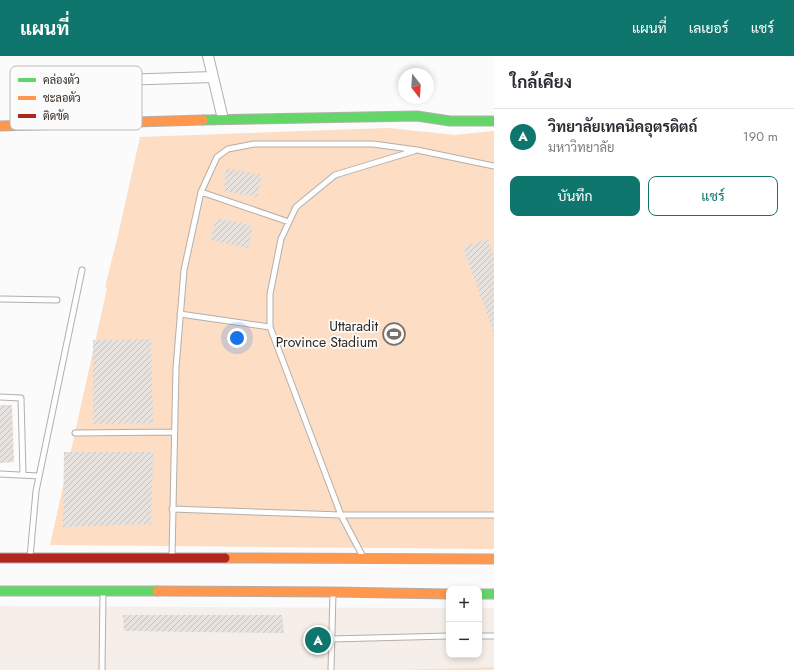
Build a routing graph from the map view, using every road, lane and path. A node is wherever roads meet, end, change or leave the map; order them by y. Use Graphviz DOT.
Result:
graph roads {
  1 [pos="208,56"];
  2 [pos="213,77"];
  3 [pos="142,79"];
  4 [pos="223,119"];
  5 [pos="494,121"];
  6 [pos="142,122"];
  7 [pos="0,126"];
  8 [pos="10,126"];
  9 [pos="417,150"];
  10 [pos="494,166"];
  11 [pos="201,192"];
  12 [pos="288,222"];
  13 [pos="82,270"];
  14 [pos="0,299"];
  15 [pos="57,300"];
  16 [pos="180,314"];
  17 [pos="270,327"];
  18 [pos="0,397"];
  19 [pos="174,432"];
  20 [pos="75,433"];
  21 [pos="0,474"];
  22 [pos="24,475"];
  23 [pos="39,476"];
  24 [pos="172,509"];
  25 [pos="341,515"];
  26 [pos="494,515"];
  27 [pos="0,558"];
  28 [pos="30,558"];
  29 [pos="363,558"];
  30 [pos="172,559"];
  31 [pos="494,559"];
  32 [pos="103,590"];
  33 [pos="0,591"];
  34 [pos="333,592"];
  35 [pos="446,594"];
  36 [pos="482,594"];
  37 [pos="494,594"];
  38 [pos="446,636"];
  39 [pos="482,636"];
  40 [pos="494,636"];
  41 [pos="331,639"];
  42 [pos="102,670"];
  43 [pos="331,670"];
  1 -- 2 [label="street"];
  2 -- 3 [label="street"];
  2 -- 4 [label="street"];
  4 -- 5 [label="main road"];
  4 -- 6 [label="main road"];
  7 -- 8 [label="main road"];
  9 -- 10 [label="lane"];
  9 -- 11 [label="lane"];
  9 -- 12 [label="lane"];
  11 -- 12 [label="lane"];
  11 -- 16 [label="lane"];
  12 -- 17 [label="lane"];
  13 -- 23 [label="lane"];
  14 -- 15 [label="lane"];
  16 -- 17 [label="lane"];
  16 -- 19 [label="lane"];
  17 -- 25 [label="lane"];
  18 -- 22 [label="lane"];
  19 -- 20 [label="lane"];
  19 -- 24 [label="lane"];
  21 -- 22 [label="lane"];
  22 -- 23 [label="lane"];
  23 -- 28 [label="lane"];
  24 -- 25 [label="lane"];
  24 -- 30 [label="lane"];
  25 -- 26 [label="lane"];
  25 -- 29 [label="lane"];
  27 -- 28 [label="main road"];
  28 -- 30 [label="main road"];
  29 -- 30 [label="main road"];
  29 -- 31 [label="main road"];
  32 -- 33 [label="main road"];
  32 -- 34 [label="main road"];
  32 -- 42 [label="lane"];
  34 -- 35 [label="main road"];
  34 -- 41 [label="lane"];
  36 -- 37 [label="main road"];
  38 -- 41 [label="lane"];
  39 -- 40 [label="lane"];
  41 -- 43 [label="lane"];
}
